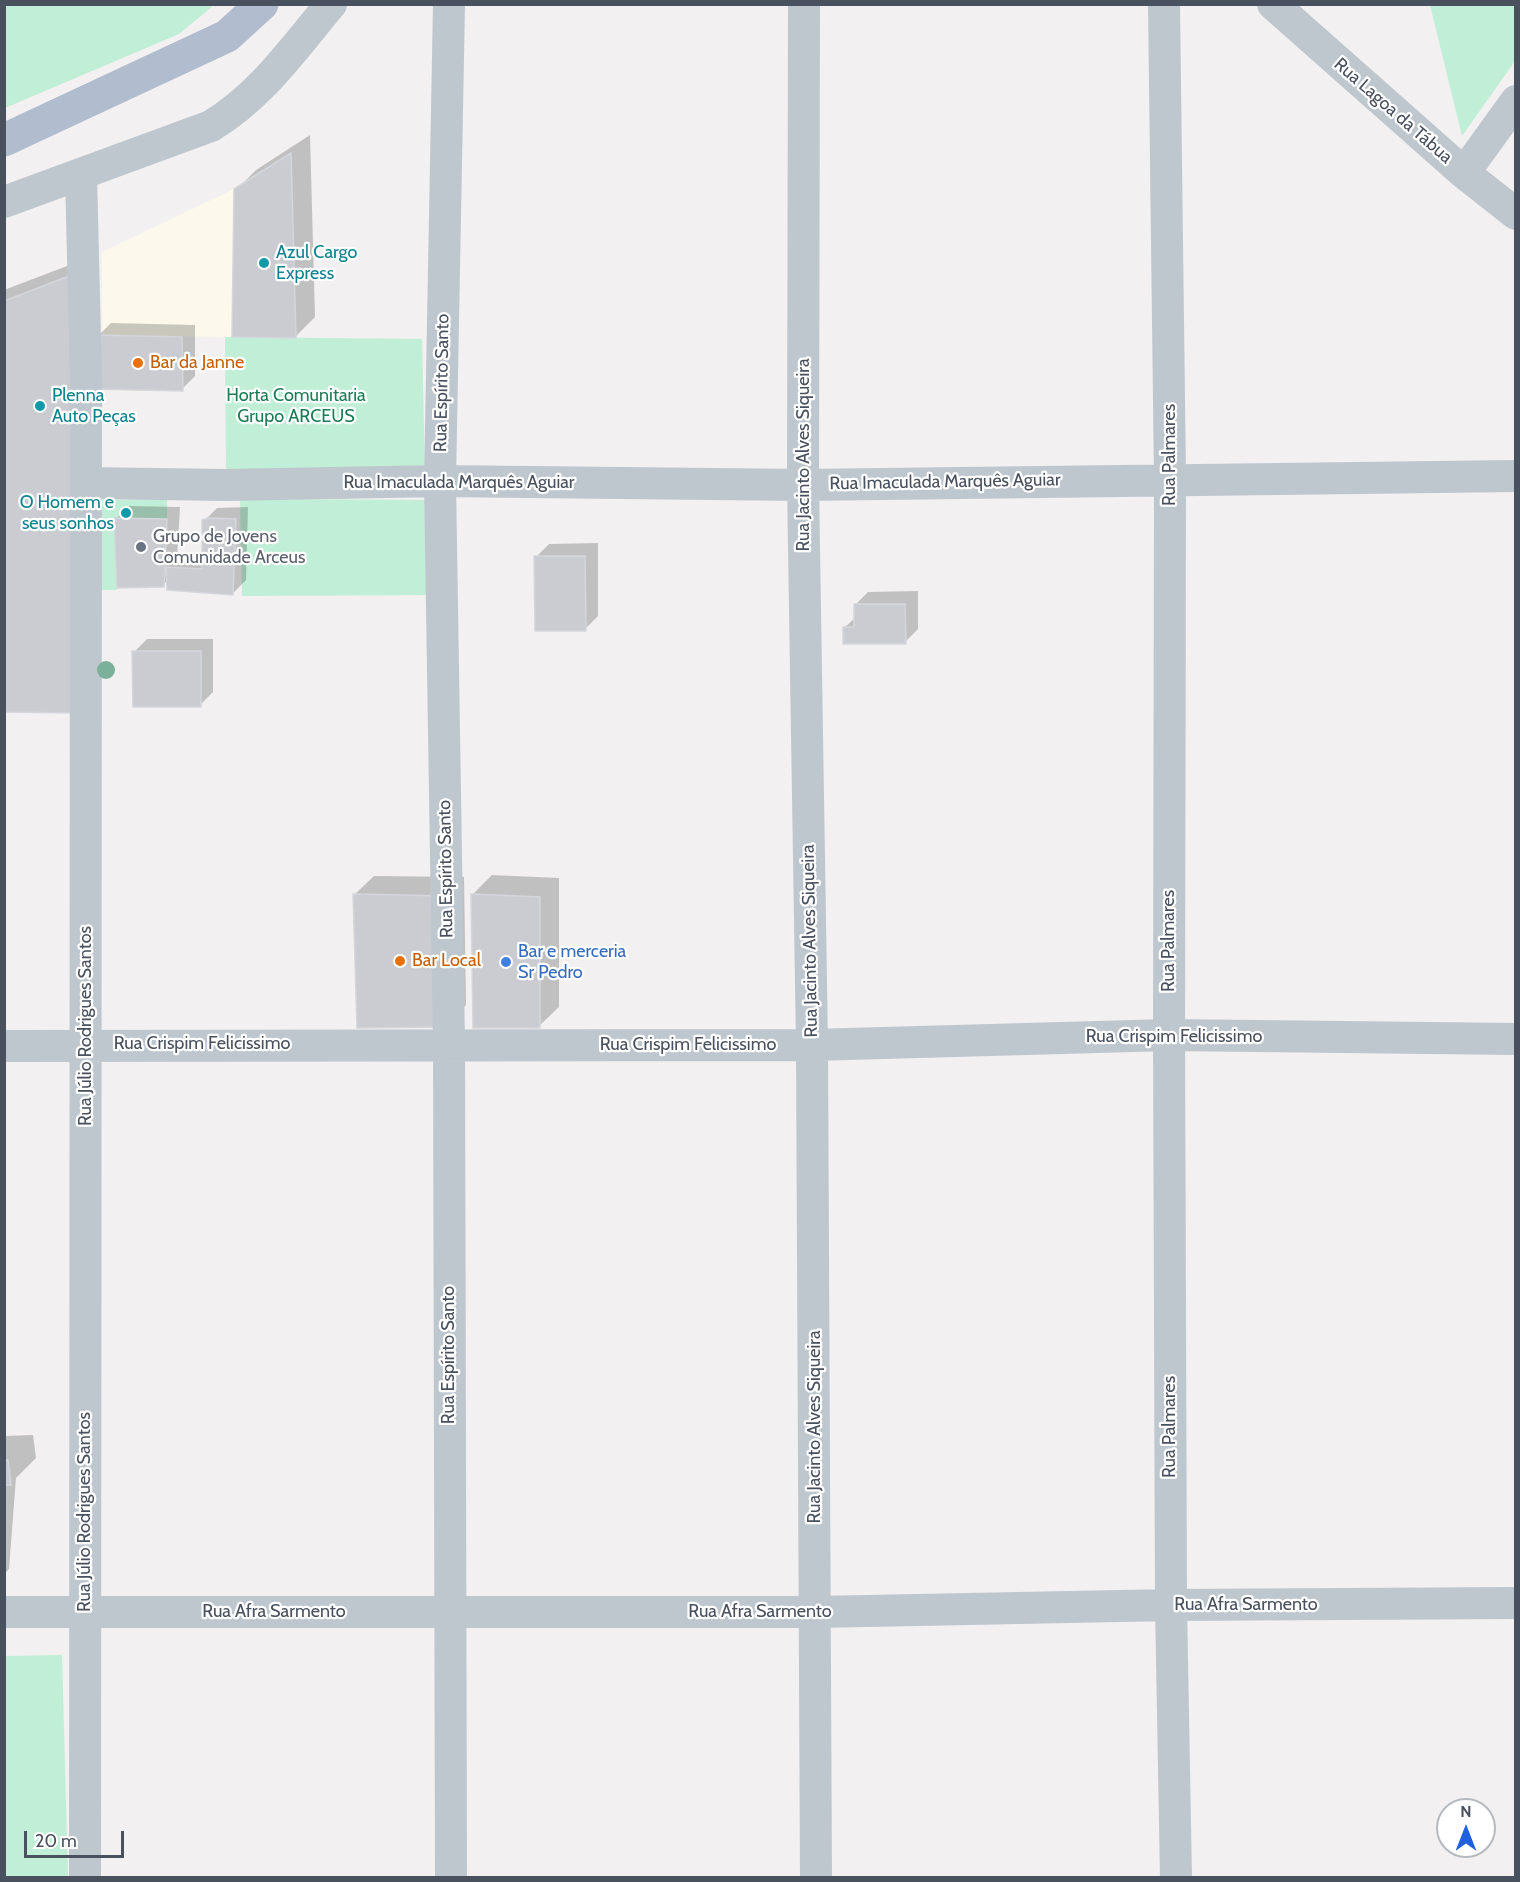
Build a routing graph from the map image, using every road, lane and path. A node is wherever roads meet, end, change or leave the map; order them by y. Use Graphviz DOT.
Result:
graph roads {
  1 [pos="242,4"];
  2 [pos="262,4"];
  3 [pos="331,4"];
  4 [pos="448,4"];
  5 [pos="804,4"];
  6 [pos="1164,4"];
  7 [pos="1273,4"];
  8 [pos="227,36"];
  9 [pos="1515,101"];
  10 [pos="4,140"];
  11 [pos="1464,173"];
  12 [pos="81,175"];
  13 [pos="4,202"];
  14 [pos="1515,214"];
  15 [pos="1515,476"];
  16 [pos="1170,479"];
  17 [pos="440,482"];
  18 [pos="86,483"];
  19 [pos="803,485"];
  20 [pos="1169,1035"];
  21 [pos="1515,1039"];
  22 [pos="86,1044"];
  23 [pos="449,1044"];
  24 [pos="812,1045"];
  25 [pos="4,1046"];
  26 [pos="1515,1603"];
  27 [pos="1171,1605"];
  28 [pos="85,1611"];
  29 [pos="4,1612"];
  30 [pos="816,1612"];
  31 [pos="449,1613"];
  32 [pos="85,1878"];
  33 [pos="451,1878"];
  34 [pos="816,1878"];
  35 [pos="1176,1878"];
  1 -- 8 [label="main road"];
  2 -- 8 [label="main road"];
  3 -- 12 [label="street"];
  4 -- 17 [label="street, Rua Espírito Santo"];
  5 -- 19 [label="street, Rua Jacinto Alves Siqueira"];
  6 -- 16 [label="street, Rua Palmares"];
  7 -- 11 [label="street, Rua Lagoa da Tábua"];
  8 -- 10 [label="main road"];
  9 -- 11 [label="street"];
  11 -- 14 [label="street, Rua Lagoa da Tábua"];
  12 -- 13 [label="street"];
  12 -- 18 [label="street, Rua Júlio Rodrigues Santos"];
  15 -- 16 [label="street, Rua Imaculada Marquês Aguiar"];
  16 -- 19 [label="street, Rua Imaculada Marquês Aguiar"];
  16 -- 20 [label="street, Rua Palmares"];
  17 -- 18 [label="street, Rua Imaculada Marquês Aguiar"];
  17 -- 19 [label="street, Rua Imaculada Marquês Aguiar"];
  17 -- 23 [label="street, Rua Espírito Santo"];
  18 -- 22 [label="street, Rua Júlio Rodrigues Santos"];
  19 -- 24 [label="street, Rua Jacinto Alves Siqueira"];
  20 -- 21 [label="street, Rua Crispim Felicissimo"];
  20 -- 24 [label="street, Rua Crispim Felicissimo"];
  20 -- 27 [label="street, Rua Palmares"];
  22 -- 23 [label="street, Rua Crispim Felicissimo"];
  22 -- 25 [label="street, Rua Crispim Felicissimo"];
  22 -- 28 [label="street, Rua Júlio Rodrigues Santos"];
  23 -- 24 [label="street, Rua Crispim Felicissimo"];
  23 -- 31 [label="street, Rua Espírito Santo"];
  24 -- 30 [label="street, Rua Jacinto Alves Siqueira"];
  26 -- 27 [label="street, Rua Afra Sarmento"];
  27 -- 30 [label="street, Rua Afra Sarmento"];
  27 -- 35 [label="street, Rua Palmares"];
  28 -- 29 [label="street, Rua Afra Sarmento"];
  28 -- 31 [label="street, Rua Afra Sarmento"];
  28 -- 32 [label="street, Rua Júlio Rodrigues Santos"];
  30 -- 31 [label="street, Rua Afra Sarmento"];
  30 -- 34 [label="street, Rua Jacinto Alves Siqueira"];
  31 -- 33 [label="street, Rua Espírito Santo"];
}
